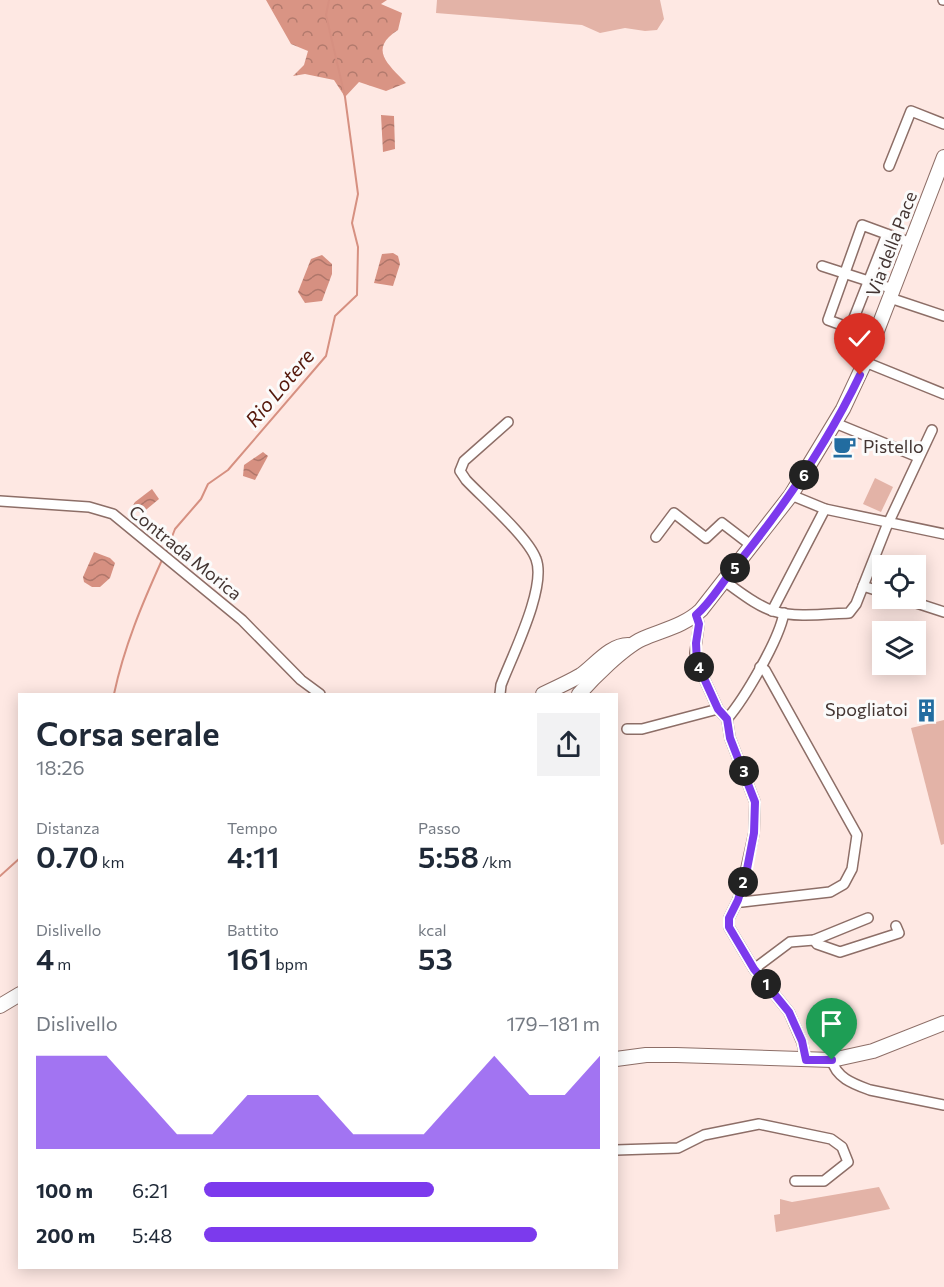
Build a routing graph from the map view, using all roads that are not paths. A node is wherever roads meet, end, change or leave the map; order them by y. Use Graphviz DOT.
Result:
graph roads {
  1 [pos="944,124"];
  2 [pos="944,157"];
  3 [pos="889,166"];
  4 [pos="887,234"];
  5 [pos="911,243"];
  6 [pos="822,266"];
  7 [pos="845,273"];
  8 [pos="868,281"];
  9 [pos="889,293"];
  10 [pos="944,316"];
  11 [pos="865,362"];
  12 [pos="944,394"];
  13 [pos="508,422"];
  14 [pos="835,423"];
  15 [pos="932,430"];
  16 [pos="918,457"];
  17 [pos="791,495"];
  18 [pos="0,501"];
  19 [pos="825,509"];
  20 [pos="888,523"];
  21 [pos="944,534"];
  22 [pos="656,537"];
  23 [pos="752,546"];
  24 [pos="724,581"];
  25 [pos="863,586"];
  26 [pos="872,589"];
  27 [pos="926,606"];
  28 [pos="772,611"];
  29 [pos="944,612"];
  30 [pos="784,613"];
  31 [pos="696,615"];
  32 [pos="632,644"];
  33 [pos="760,667"];
  34 [pos="319,693"];
  35 [pos="500,693"];
  36 [pos="545,693"];
  37 [pos="580,693"];
  38 [pos="718,709"];
  39 [pos="727,719"];
  40 [pos="627,729"];
  41 [pos="738,900"];
  42 [pos="868,918"];
  43 [pos="897,926"];
  44 [pos="814,940"];
  45 [pos="754,969"];
  46 [pos="18,995"];
  47 [pos="0,1006"];
  48 [pos="944,1023"];
  49 [pos="618,1059"];
  50 [pos="806,1060"];
  51 [pos="832,1060"];
  52 [pos="944,1105"];
  53 [pos="618,1150"];
  54 [pos="795,1181"];
  1 -- 3 [label="street"];
  2 -- 5 [label="main road, Via della Pace"];
  4 -- 5 [label="street"];
  4 -- 7 [label="street"];
  4 -- 8 [label="street"];
  5 -- 9 [label="main road, Via della Pace"];
  6 -- 7 [label="street"];
  7 -- 8 [label="street"];
  7 -- 8 [label="street"];
  8 -- 9 [label="street"];
  9 -- 10 [label="street"];
  9 -- 11 [label="main road, Via della Pace"];
  11 -- 12 [label="street"];
  11 -- 14 [label="main road, Via della Pace"];
  13 -- 35 [label="street"];
  14 -- 16 [label="street"];
  14 -- 17 [label="main road, Via della Pace"];
  15 -- 16 [label="street"];
  16 -- 20 [label="street"];
  17 -- 19 [label="street"];
  17 -- 23 [label="main road, Via della Pace"];
  18 -- 34 [label="street, Contrada Morica"];
  19 -- 20 [label="street"];
  19 -- 28 [label="street"];
  20 -- 21 [label="street"];
  20 -- 25 [label="street"];
  22 -- 23 [label="street"];
  23 -- 24 [label="main road, Via della Pace"];
  24 -- 28 [label="street"];
  24 -- 31 [label="main road, Via della Pace"];
  25 -- 26 [label="street"];
  25 -- 30 [label="street"];
  27 -- 29 [label="street"];
  28 -- 30 [label="street"];
  30 -- 33 [label="street"];
  31 -- 32 [label="main road, Via della Pace"];
  31 -- 38 [label="street"];
  32 -- 36 [label="main road, Via della Pace"];
  32 -- 37 [label="main road"];
  33 -- 39 [label="street"];
  33 -- 41 [label="street"];
  38 -- 39 [label="street"];
  38 -- 40 [label="street"];
  39 -- 41 [label="street"];
  41 -- 45 [label="street"];
  42 -- 44 [label="street"];
  43 -- 44 [label="street"];
  44 -- 45 [label="street"];
  45 -- 50 [label="street"];
  46 -- 47 [label="main road"];
  48 -- 51 [label="main road"];
  49 -- 50 [label="main road"];
  50 -- 51 [label="main road"];
  51 -- 52 [label="street"];
  53 -- 54 [label="street"];
}
